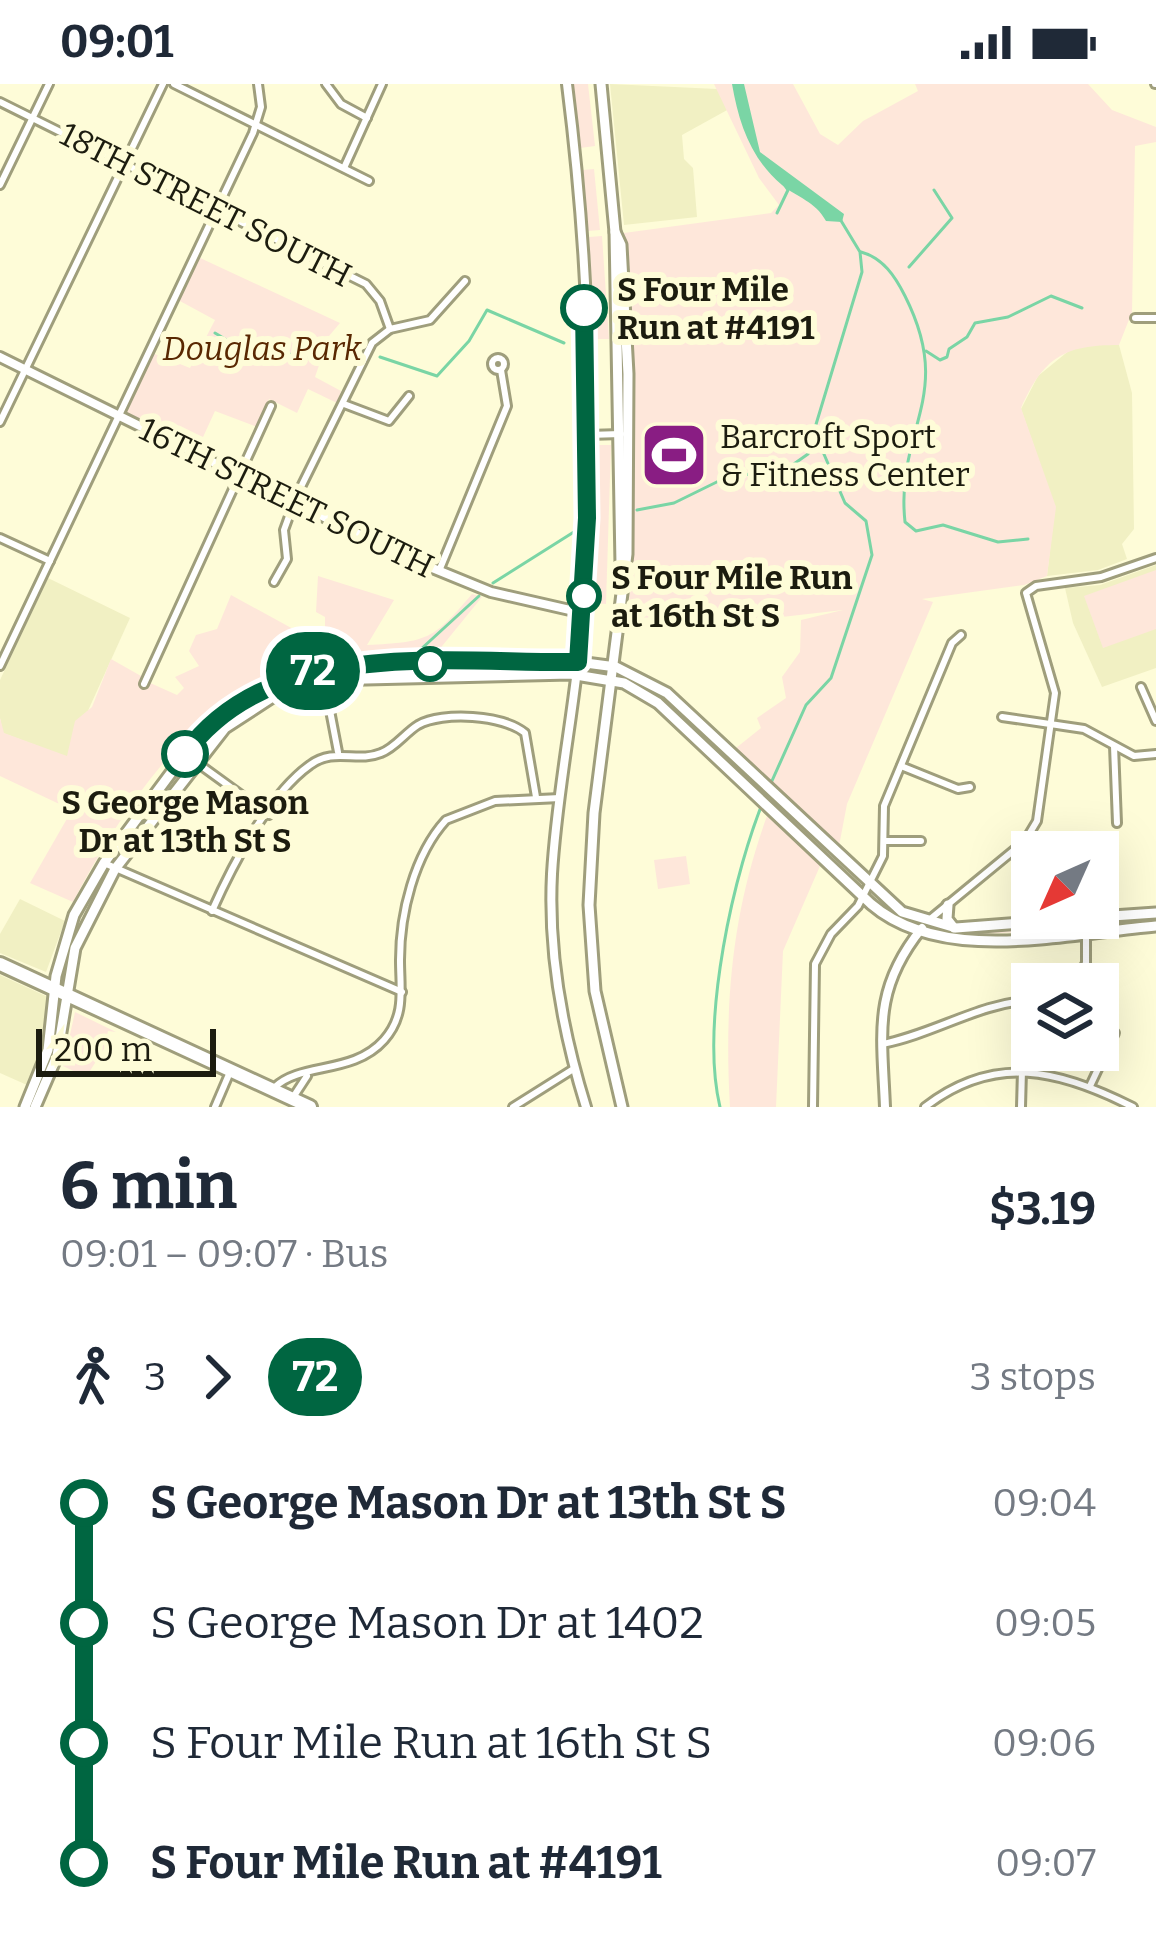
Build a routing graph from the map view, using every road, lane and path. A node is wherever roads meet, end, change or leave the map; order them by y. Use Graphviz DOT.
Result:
graph roads {
  1 [pos="49,84"];
  2 [pos="163,84"];
  3 [pos="174,84"];
  4 [pos="258,84"];
  5 [pos="326,84"];
  6 [pos="382,84"];
  7 [pos="567,84"];
  8 [pos="601,84"];
  9 [pos="0,102"];
  10 [pos="32,118"];
  11 [pos="367,118"];
  12 [pos="256,125"];
  13 [pos="124,163"];
  14 [pos="344,168"];
  15 [pos="369,181"];
  16 [pos="0,185"];
  17 [pos="216,208"];
  18 [pos="465,281"];
  19 [pos="1135,318"];
  20 [pos="1156,318"];
  21 [pos="390,329"];
  22 [pos="0,357"];
  23 [pos="26,370"];
  24 [pos="501,370"];
  25 [pos="409,396"];
  26 [pos="344,404"];
  27 [pos="271,406"];
  28 [pos="117,414"];
  29 [pos="0,422"];
  30 [pos="624,434"];
  31 [pos="588,435"];
  32 [pos="239,475"];
  33 [pos="294,501"];
  34 [pos="0,538"];
  35 [pos="1156,558"];
  36 [pos="50,561"];
  37 [pos="439,571"];
  38 [pos="274,582"];
  39 [pos="583,613"];
  40 [pos="961,635"];
  41 [pos="0,667"];
  42 [pos="616,667"];
  43 [pos="577,668"];
  44 [pos="323,675"];
  45 [pos="614,680"];
  46 [pos="144,683"];
  47 [pos="1141,687"];
  48 [pos="1002,717"];
  49 [pos="1156,721"];
  50 [pos="1052,725"];
  51 [pos="1114,746"];
  52 [pos="338,752"];
  53 [pos="1156,754"];
  54 [pos="190,758"];
  55 [pos="901,766"];
  56 [pos="970,788"];
  57 [pos="536,797"];
  58 [pos="560,798"];
  59 [pos="269,815"];
  60 [pos="1117,823"];
  61 [pos="921,841"];
  62 [pos="886,842"];
  63 [pos="109,866"];
  64 [pos="867,883"];
  65 [pos="862,896"];
  66 [pos="948,904"];
  67 [pos="212,911"];
  68 [pos="1156,913"];
  69 [pos="1119,916"];
  70 [pos="926,922"];
  71 [pos="1011,924"];
  72 [pos="1156,926"];
  73 [pos="954,928"];
  74 [pos="1119,929"];
  75 [pos="917,933"];
  76 [pos="1011,937"];
  77 [pos="0,964"];
  78 [pos="402,992"];
  79 [pos="61,993"];
  80 [pos="1011,1003"];
  81 [pos="882,1044"];
  82 [pos="574,1068"];
  83 [pos="230,1071"];
  84 [pos="1014,1071"];
  85 [pos="1022,1071"];
  86 [pos="1033,1071"];
  87 [pos="1097,1071"];
  88 [pos="310,1074"];
  89 [pos="1090,1086"];
  90 [pos="272,1090"];
  91 [pos="941,1095"];
  92 [pos="292,1099"];
  93 [pos="1130,1106"];
  94 [pos="25,1107"];
  95 [pos="34,1107"];
  96 [pos="214,1107"];
  97 [pos="310,1107"];
  98 [pos="513,1107"];
  99 [pos="586,1107"];
  100 [pos="625,1107"];
  101 [pos="813,1107"];
  102 [pos="885,1107"];
  103 [pos="926,1107"];
  104 [pos="944,1107"];
  105 [pos="1021,1107"];
  1 -- 10 [label="street"];
  2 -- 13 [label="street"];
  3 -- 12 [label="street"];
  4 -- 12 [label="street"];
  5 -- 11 [label="street"];
  6 -- 11 [label="street"];
  7 -- 31 [label="street"];
  8 -- 30 [label="main road"];
  9 -- 10 [label="street, 18TH STREET SOUTH"];
  10 -- 13 [label="street, 18TH STREET SOUTH"];
  10 -- 16 [label="street"];
  11 -- 14 [label="street"];
  12 -- 14 [label="street"];
  12 -- 17 [label="street"];
  13 -- 17 [label="street, 18TH STREET SOUTH"];
  13 -- 23 [label="street"];
  14 -- 15 [label="street"];
  17 -- 21 [label="street, 18TH STREET SOUTH"];
  17 -- 28 [label="street"];
  18 -- 21 [label="street"];
  19 -- 20 [label="street"];
  21 -- 26 [label="street"];
  22 -- 23 [label="street, 16TH STREET SOUTH"];
  23 -- 28 [label="street, 16TH STREET SOUTH"];
  23 -- 29 [label="street"];
  24 -- 37 [label="street"];
  25 -- 26 [label="street"];
  26 -- 33 [label="street"];
  27 -- 32 [label="street"];
  28 -- 32 [label="street, 16TH STREET SOUTH"];
  28 -- 36 [label="street"];
  30 -- 31 [label="street"];
  30 -- 42 [label="main road"];
  31 -- 39 [label="street"];
  32 -- 33 [label="street, 16TH STREET SOUTH"];
  32 -- 46 [label="street"];
  33 -- 37 [label="street, 16TH STREET SOUTH"];
  33 -- 38 [label="street"];
  34 -- 36 [label="street"];
  35 -- 50 [label="street"];
  36 -- 41 [label="street"];
  37 -- 39 [label="street, 16TH STREET SOUTH"];
  39 -- 43 [label="street"];
  40 -- 55 [label="street"];
  42 -- 43 [label="main road"];
  42 -- 45 [label="main road"];
  42 -- 64 [label="main road"];
  43 -- 44 [label="main road"];
  43 -- 45 [label="main road"];
  43 -- 58 [label="street"];
  44 -- 52 [label="street"];
  44 -- 54 [label="main road"];
  45 -- 65 [label="main road"];
  45 -- 100 [label="main road"];
  47 -- 49 [label="street"];
  48 -- 50 [label="street"];
  50 -- 51 [label="street"];
  50 -- 66 [label="street"];
  51 -- 53 [label="street"];
  51 -- 60 [label="street"];
  52 -- 57 [label="street"];
  52 -- 59 [label="street"];
  54 -- 59 [label="street"];
  54 -- 63 [label="main road"];
  55 -- 56 [label="street"];
  55 -- 62 [label="street"];
  57 -- 58 [label="street"];
  57 -- 78 [label="street"];
  58 -- 82 [label="street"];
  59 -- 67 [label="street"];
  61 -- 62 [label="street"];
  62 -- 64 [label="street"];
  63 -- 67 [label="street"];
  63 -- 79 [label="main road"];
  64 -- 65 [label="street"];
  64 -- 70 [label="main road"];
  65 -- 75 [label="main road"];
  65 -- 101 [label="street"];
  66 -- 70 [label="street"];
  66 -- 73 [label="main road"];
  67 -- 78 [label="street"];
  68 -- 69 [label="main road"];
  70 -- 73 [label="main road"];
  70 -- 75 [label="street"];
  71 -- 73 [label="main road"];
  72 -- 74 [label="main road"];
  75 -- 76 [label="main road"];
  75 -- 81 [label="street"];
  77 -- 79 [label="main road"];
  78 -- 88 [label="street"];
  79 -- 83 [label="main road"];
  79 -- 94 [label="main road"];
  79 -- 95 [label="main road"];
  80 -- 81 [label="street"];
  81 -- 102 [label="street"];
  82 -- 98 [label="street"];
  82 -- 99 [label="street"];
  83 -- 90 [label="main road"];
  83 -- 96 [label="street"];
  84 -- 91 [label="street"];
  85 -- 105 [label="street"];
  86 -- 89 [label="street"];
  87 -- 89 [label="street"];
  88 -- 90 [label="street"];
  88 -- 92 [label="street"];
  89 -- 93 [label="street"];
  90 -- 92 [label="main road"];
  91 -- 103 [label="street"];
  91 -- 104 [label="street"];
  92 -- 97 [label="main road"];
}
